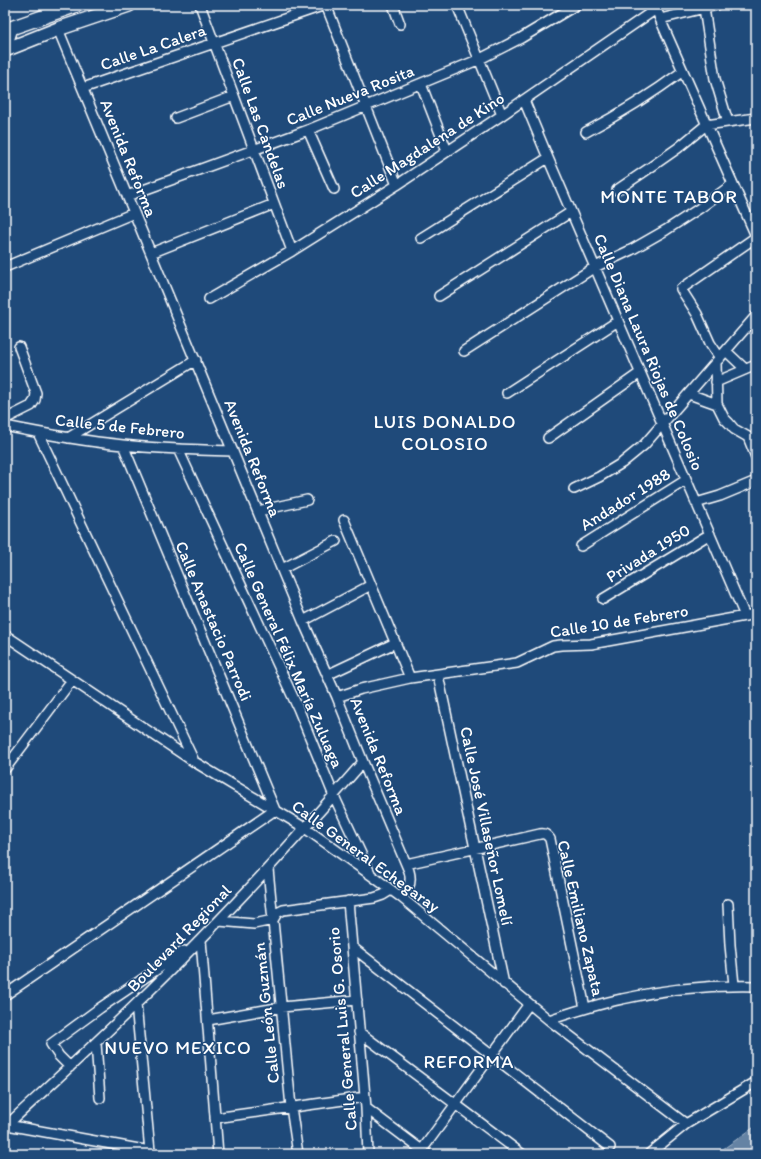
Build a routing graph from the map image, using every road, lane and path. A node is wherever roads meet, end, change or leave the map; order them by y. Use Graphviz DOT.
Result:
graph roads {
  1 [pos="77,5"];
  2 [pos="129,5"];
  3 [pos="200,5"];
  4 [pos="326,5"];
  5 [pos="393,5"];
  6 [pos="457,5"];
  7 [pos="576,5"];
  8 [pos="717,5"];
  9 [pos="656,7"];
  10 [pos="704,8"];
  11 [pos="103,9"];
  12 [pos="660,19"];
  13 [pos="400,24"];
  14 [pos="58,29"];
  15 [pos="214,43"];
  16 [pos="5,48"];
  17 [pos="480,59"];
  18 [pos="683,71"];
  19 [pos="421,84"];
  20 [pos="83,88"];
  21 [pos="234,96"];
  22 [pos="524,100"];
  23 [pos="366,107"];
  24 [pos="502,115"];
  25 [pos="176,118"];
  26 [pos="756,118"];
  27 [pos="728,122"];
  28 [pos="706,125"];
  29 [pos="308,130"];
  30 [pos="586,132"];
  31 [pos="254,150"];
  32 [pos="447,151"];
  33 [pos="548,158"];
  34 [pos="733,184"];
  35 [pos="397,185"];
  36 [pos="334,190"];
  37 [pos="617,190"];
  38 [pos="127,196"];
  39 [pos="274,204"];
  40 [pos="571,212"];
  41 [pos="134,213"];
  42 [pos="756,237"];
  43 [pos="421,238"];
  44 [pos="292,252"];
  45 [pos="151,253"];
  46 [pos="5,266"];
  47 [pos="595,267"];
  48 [pos="439,296"];
  49 [pos="210,299"];
  50 [pos="756,316"];
  51 [pos="618,321"];
  52 [pos="19,347"];
  53 [pos="464,351"];
  54 [pos="721,357"];
  55 [pos="196,360"];
  56 [pos="756,364"];
  57 [pos="745,369"];
  58 [pos="640,373"];
  59 [pos="716,382"];
  60 [pos="507,393"];
  61 [pos="689,394"];
  62 [pos="718,404"];
  63 [pos="5,419"];
  64 [pos="662,424"];
  65 [pos="5,426"];
  66 [pos="38,433"];
  67 [pos="752,435"];
  68 [pos="68,438"];
  69 [pos="548,438"];
  70 [pos="123,445"];
  71 [pos="178,449"];
  72 [pos="233,451"];
  73 [pos="756,457"];
  74 [pos="686,480"];
  75 [pos="756,480"];
  76 [pos="574,489"];
  77 [pos="307,500"];
  78 [pos="696,503"];
  79 [pos="258,511"];
  80 [pos="344,520"];
  81 [pos="710,534"];
  82 [pos="336,541"];
  83 [pos="581,546"];
  84 [pos="282,569"];
  85 [pos="371,586"];
  86 [pos="603,599"];
  87 [pos="756,614"];
  88 [pos="745,616"];
  89 [pos="304,621"];
  90 [pos="5,635"];
  91 [pos="395,643"];
  92 [pos="327,675"];
  93 [pos="438,675"];
  94 [pos="410,678"];
  95 [pos="72,680"];
  96 [pos="337,697"];
  97 [pos="193,761"];
  98 [pos="363,762"];
  99 [pos="5,770"];
  100 [pos="334,796"];
  101 [pos="275,810"];
  102 [pos="305,828"];
  103 [pos="475,848"];
  104 [pos="406,864"];
  105 [pos="268,869"];
  106 [pos="371,875"];
  107 [pos="391,890"];
  108 [pos="402,898"];
  109 [pos="348,901"];
  110 [pos="728,904"];
  111 [pos="273,920"];
  112 [pos="219,921"];
  113 [pos="201,940"];
  114 [pos="352,947"];
  115 [pos="504,984"];
  116 [pos="734,985"];
  117 [pos="756,986"];
  118 [pos="5,995"];
  119 [pos="357,1000"];
  120 [pos="136,1004"];
  121 [pos="529,1004"];
  122 [pos="282,1007"];
  123 [pos="585,1008"];
  124 [pos="208,1020"];
  125 [pos="549,1020"];
  126 [pos="359,1032"];
  127 [pos="96,1042"];
  128 [pos="492,1055"];
  129 [pos="70,1067"];
  130 [pos="756,1082"];
  131 [pos="365,1097"];
  132 [pos="100,1098"];
  133 [pos="456,1104"];
  134 [pos="291,1107"];
  135 [pos="366,1108"];
  136 [pos="215,1118"];
  137 [pos="6,1123"];
  138 [pos="686,1124"];
  139 [pos="610,1147"];
  140 [pos="151,1152"];
  141 [pos="423,1153"];
  142 [pos="218,1154"];
  143 [pos="298,1154"];
  144 [pos="368,1154"];
  145 [pos="522,1154"];
  146 [pos="649,1154"];
  1 -- 16 [label="street"];
  2 -- 11 [label="street"];
  3 -- 15 [label="street, Calle Las Candelas"];
  4 -- 15 [label="street, Calle La Calera"];
  4 -- 23 [label="street"];
  5 -- 13 [label="street"];
  6 -- 17 [label="street"];
  7 -- 17 [label="street, Calle Nueva Rosita"];
  8 -- 10 [label="street"];
  9 -- 12 [label="street"];
  9 -- 22 [label="street, Calle Magdalena de Kino"];
  10 -- 12 [label="street"];
  10 -- 27 [label="street"];
  11 -- 14 [label="street"];
  12 -- 18 [label="street"];
  14 -- 16 [label="street"];
  14 -- 20 [label="street, Avenida Reforma"];
  15 -- 20 [label="street, Calle La Calera"];
  15 -- 21 [label="street, Calle Las Candelas"];
  17 -- 19 [label="street, Calle Nueva Rosita"];
  17 -- 24 [label="street"];
  18 -- 28 [label="street"];
  18 -- 30 [label="street"];
  19 -- 23 [label="street, Calle Nueva Rosita"];
  19 -- 32 [label="street"];
  20 -- 38 [label="street, Avenida Reforma"];
  21 -- 25 [label="street"];
  21 -- 31 [label="street, Calle Las Candelas"];
  22 -- 24 [label="street, Calle Magdalena de Kino"];
  22 -- 33 [label="street, Calle Diana Laura Riojas de Colosio"];
  23 -- 29 [label="street, Calle Nueva Rosita"];
  23 -- 35 [label="street"];
  24 -- 32 [label="street, Calle Magdalena de Kino"];
  26 -- 27 [label="street"];
  27 -- 28 [label="street"];
  28 -- 34 [label="street"];
  28 -- 37 [label="street"];
  29 -- 31 [label="street, Calle Nueva Rosita"];
  29 -- 36 [label="street"];
  31 -- 38 [label="street, Calle Nueva Rosita"];
  31 -- 39 [label="street, Calle Las Candelas"];
  32 -- 35 [label="street, Calle Magdalena de Kino"];
  33 -- 40 [label="street, Calle Diana Laura Riojas de Colosio"];
  33 -- 43 [label="street"];
  34 -- 42 [label="street"];
  34 -- 47 [label="street"];
  35 -- 44 [label="street, Calle Magdalena de Kino"];
  38 -- 41 [label="street, Avenida Reforma"];
  39 -- 44 [label="street, Calle Las Candelas"];
  39 -- 45 [label="street"];
  40 -- 47 [label="street, Calle Diana Laura Riojas de Colosio"];
  40 -- 48 [label="street"];
  41 -- 45 [label="street, Avenida Reforma"];
  41 -- 46 [label="street"];
  42 -- 54 [label="street"];
  44 -- 49 [label="street, Calle Magdalena de Kino"];
  45 -- 55 [label="street, Avenida Reforma"];
  47 -- 51 [label="street, Calle Diana Laura Riojas de Colosio"];
  47 -- 53 [label="street"];
  50 -- 54 [label="street"];
  51 -- 58 [label="street, Calle Diana Laura Riojas de Colosio"];
  51 -- 60 [label="street"];
  52 -- 63 [label="street"];
  54 -- 57 [label="street"];
  54 -- 59 [label="street"];
  54 -- 61 [label="street"];
  55 -- 68 [label="street"];
  55 -- 72 [label="street, Avenida Reforma"];
  56 -- 57 [label="street"];
  57 -- 59 [label="street"];
  58 -- 64 [label="street, Calle Diana Laura Riojas de Colosio"];
  58 -- 69 [label="street"];
  59 -- 62 [label="street"];
  61 -- 62 [label="street"];
  61 -- 64 [label="street"];
  62 -- 67 [label="street"];
  64 -- 74 [label="street, Calle Diana Laura Riojas de Colosio"];
  64 -- 76 [label="street"];
  65 -- 66 [label="street, Calle 5 de Febrero"];
  66 -- 68 [label="street, Calle 5 de Febrero"];
  66 -- 97 [label="street"];
  67 -- 73 [label="street"];
  68 -- 70 [label="street, Calle 5 de Febrero"];
  70 -- 71 [label="street, Calle 5 de Febrero"];
  70 -- 101 [label="street, Calle Anastacio Parrodi"];
  71 -- 72 [label="street, Calle 5 de Febrero"];
  71 -- 100 [label="street, Calle General Félix María Zuluaga"];
  72 -- 79 [label="street, Avenida Reforma"];
  74 -- 78 [label="street, Calle Diana Laura Riojas de Colosio"];
  74 -- 83 [label="street, Andador 1988"];
  75 -- 78 [label="street"];
  77 -- 79 [label="street"];
  78 -- 81 [label="street, Calle Diana Laura Riojas de Colosio"];
  79 -- 84 [label="street, Avenida Reforma"];
  80 -- 85 [label="street"];
  81 -- 86 [label="street, Privada 1950"];
  81 -- 88 [label="street, Calle Diana Laura Riojas de Colosio"];
  82 -- 84 [label="street"];
  84 -- 89 [label="street, Avenida Reforma"];
  85 -- 89 [label="street"];
  85 -- 91 [label="street"];
  87 -- 88 [label="street, Calle 10 de Febrero"];
  88 -- 93 [label="street, Calle 10 de Febrero"];
  89 -- 92 [label="street, Avenida Reforma"];
  90 -- 95 [label="street, Calle General Echegaray"];
  91 -- 92 [label="street"];
  91 -- 94 [label="street"];
  92 -- 96 [label="street, Avenida Reforma"];
  93 -- 94 [label="street, Calle 10 de Febrero"];
  93 -- 103 [label="street, Calle José Villaseñor Lomelí"];
  94 -- 96 [label="street, Calle 10 de Febrero"];
  95 -- 97 [label="street, Calle General Echegaray"];
  95 -- 99 [label="street"];
  96 -- 98 [label="street, Avenida Reforma"];
  97 -- 101 [label="street, Calle General Echegaray"];
  98 -- 100 [label="street, Boulevard Regional"];
  98 -- 104 [label="street, Avenida Reforma"];
  100 -- 102 [label="street, Boulevard Regional"];
  100 -- 106 [label="street, Calle General Félix María Zuluaga"];
  101 -- 102 [label="street, Calle General Echegaray"];
  101 -- 118 [label="street"];
  102 -- 105 [label="street, Boulevard Regional"];
  102 -- 106 [label="street, Calle General Echegaray"];
  103 -- 104 [label="street"];
  103 -- 115 [label="street, Calle José Villaseñor Lomelí"];
  103 -- 123 [label="street, Calle Emiliano Zapata"];
  104 -- 108 [label="street, Avenida Reforma"];
  105 -- 111 [label="street, Calle León Guzmán"];
  105 -- 112 [label="street, Boulevard Regional"];
  106 -- 107 [label="street, Calle General Echegaray"];
  107 -- 108 [label="street, Calle General Echegaray"];
  107 -- 109 [label="street"];
  108 -- 115 [label="street, Calle General Echegaray"];
  109 -- 111 [label="street"];
  109 -- 114 [label="street, Calle General Luis G. Osorio"];
  110 -- 116 [label="street"];
  111 -- 112 [label="street"];
  111 -- 122 [label="street, Calle León Guzmán"];
  112 -- 113 [label="street, Boulevard Regional"];
  113 -- 120 [label="street, Boulevard Regional"];
  113 -- 124 [label="street"];
  113 -- 129 [label="street"];
  114 -- 119 [label="street, Calle General Luis G. Osorio"];
  114 -- 128 [label="street"];
  115 -- 121 [label="street, Calle General Echegaray"];
  116 -- 117 [label="street"];
  116 -- 123 [label="street"];
  119 -- 122 [label="street"];
  119 -- 126 [label="street, Calle General Luis G. Osorio"];
  120 -- 127 [label="street, Boulevard Regional"];
  120 -- 140 [label="street"];
  121 -- 125 [label="street, Calle General Echegaray"];
  121 -- 128 [label="street"];
  122 -- 124 [label="street"];
  122 -- 134 [label="street, Calle León Guzmán"];
  123 -- 125 [label="street"];
  124 -- 136 [label="street"];
  125 -- 138 [label="street, Calle General Echegaray"];
  126 -- 131 [label="street, Calle General Luis G. Osorio"];
  126 -- 133 [label="street"];
  127 -- 129 [label="street, Boulevard Regional"];
  127 -- 132 [label="street"];
  128 -- 133 [label="street"];
  128 -- 139 [label="street"];
  129 -- 137 [label="street, Boulevard Regional"];
  130 -- 138 [label="street"];
  131 -- 134 [label="street"];
  131 -- 135 [label="street, Calle General Luis G. Osorio"];
  133 -- 141 [label="street"];
  133 -- 145 [label="street"];
  134 -- 136 [label="street"];
  134 -- 143 [label="street, Calle León Guzmán"];
  135 -- 141 [label="street"];
  135 -- 144 [label="street, Calle General Luis G. Osorio"];
  136 -- 142 [label="street"];
  137 -- 140 [label="street"];
  138 -- 146 [label="street"];
}
